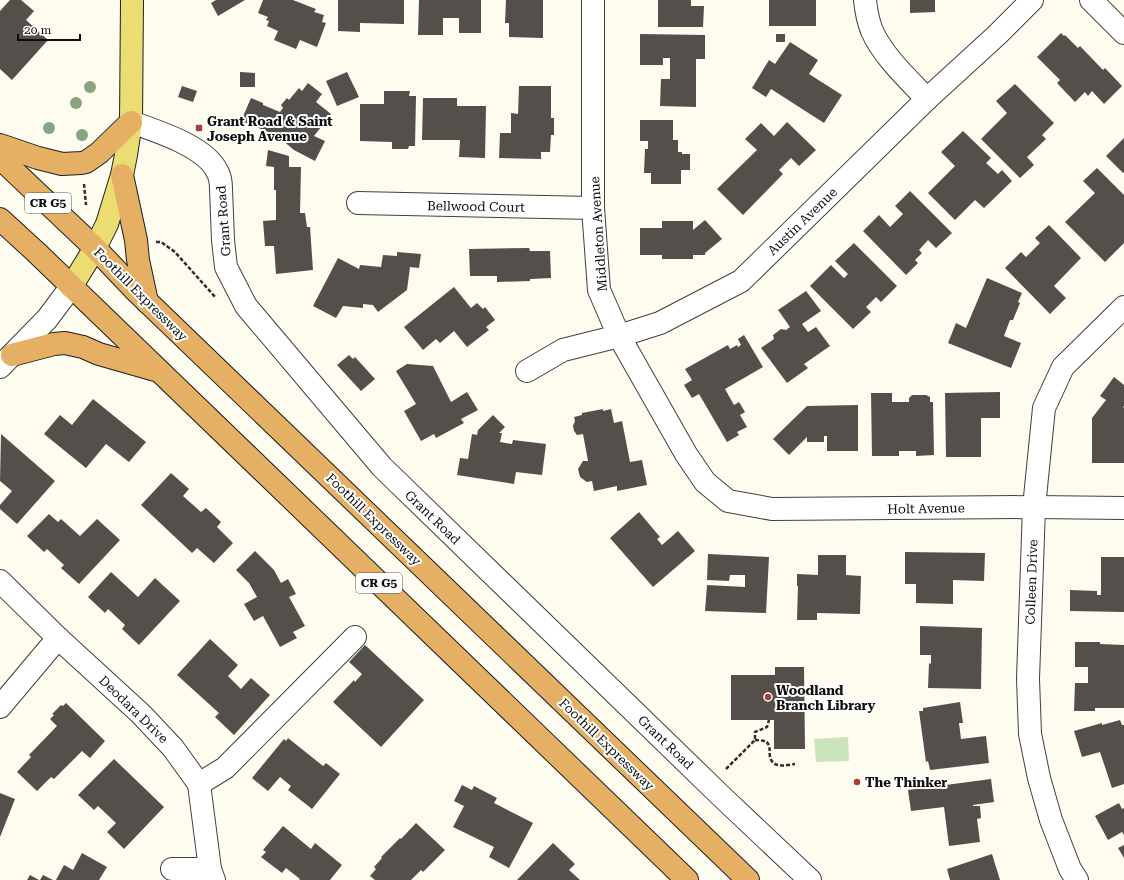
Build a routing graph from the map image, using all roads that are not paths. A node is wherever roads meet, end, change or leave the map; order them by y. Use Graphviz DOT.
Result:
graph roads {
  1 [pos="132,0"];
  2 [pos="593,0"];
  3 [pos="864,0"];
  4 [pos="1032,0"];
  5 [pos="1091,0"];
  6 [pos="1124,33"];
  7 [pos="927,99"];
  8 [pos="131,122"];
  9 [pos="0,145"];
  10 [pos="0,158"];
  11 [pos="122,175"];
  12 [pos="358,203"];
  13 [pos="593,208"];
  14 [pos="0,220"];
  15 [pos="95,248"];
  16 [pos="71,286"];
  17 [pos="147,302"];
  18 [pos="1124,307"];
  19 [pos="619,336"];
  20 [pos="6,361"];
  21 [pos="159,371"];
  22 [pos="527,371"];
  23 [pos="728,502"];
  24 [pos="1034,507"];
  25 [pos="1124,508"];
  26 [pos="0,580"];
  27 [pos="355,637"];
  28 [pos="58,638"];
  29 [pos="0,707"];
  30 [pos="199,784"];
  31 [pos="172,869"];
  32 [pos="212,875"];
  33 [pos="687,880"];
  34 [pos="748,880"];
  35 [pos="810,880"];
  36 [pos="1077,880"];
  1 -- 8 [label="main road"];
  2 -- 13 [label="street, Middleton Avenue"];
  3 -- 7 [label="street"];
  4 -- 7 [label="street, Austin Avenue"];
  5 -- 6 [label="street"];
  7 -- 19 [label="street, Austin Avenue"];
  8 -- 9 [label="highway"];
  8 -- 11 [label="main road"];
  8 -- 35 [label="street, Grant Road"];
  10 -- 15 [label="highway, Foothill Expressway / CR G5"];
  11 -- 15 [label="main road"];
  11 -- 17 [label="highway"];
  12 -- 13 [label="street, Bellwood Court"];
  13 -- 19 [label="street, Middleton Avenue"];
  14 -- 16 [label="highway, CR G5"];
  15 -- 16 [label="main road"];
  15 -- 17 [label="highway, Foothill Expressway / CR G5"];
  16 -- 20 [label="street"];
  16 -- 21 [label="highway, CR G5"];
  17 -- 34 [label="highway, Foothill Expressway / CR G5"];
  18 -- 24 [label="street, Colleen Drive"];
  19 -- 22 [label="street, Austin Avenue"];
  19 -- 23 [label="street, Middleton Avenue"];
  20 -- 21 [label="highway"];
  21 -- 33 [label="highway, CR G5"];
  23 -- 24 [label="street, Holt Avenue"];
  24 -- 25 [label="street, Holt Avenue"];
  24 -- 36 [label="street, Colleen Drive"];
  26 -- 28 [label="street, Deodara Drive"];
  27 -- 30 [label="street"];
  28 -- 29 [label="street"];
  28 -- 30 [label="street, Deodara Drive"];
  30 -- 32 [label="street, Deodara Drive"];
  31 -- 32 [label="street, Deodara Drive"];
}
